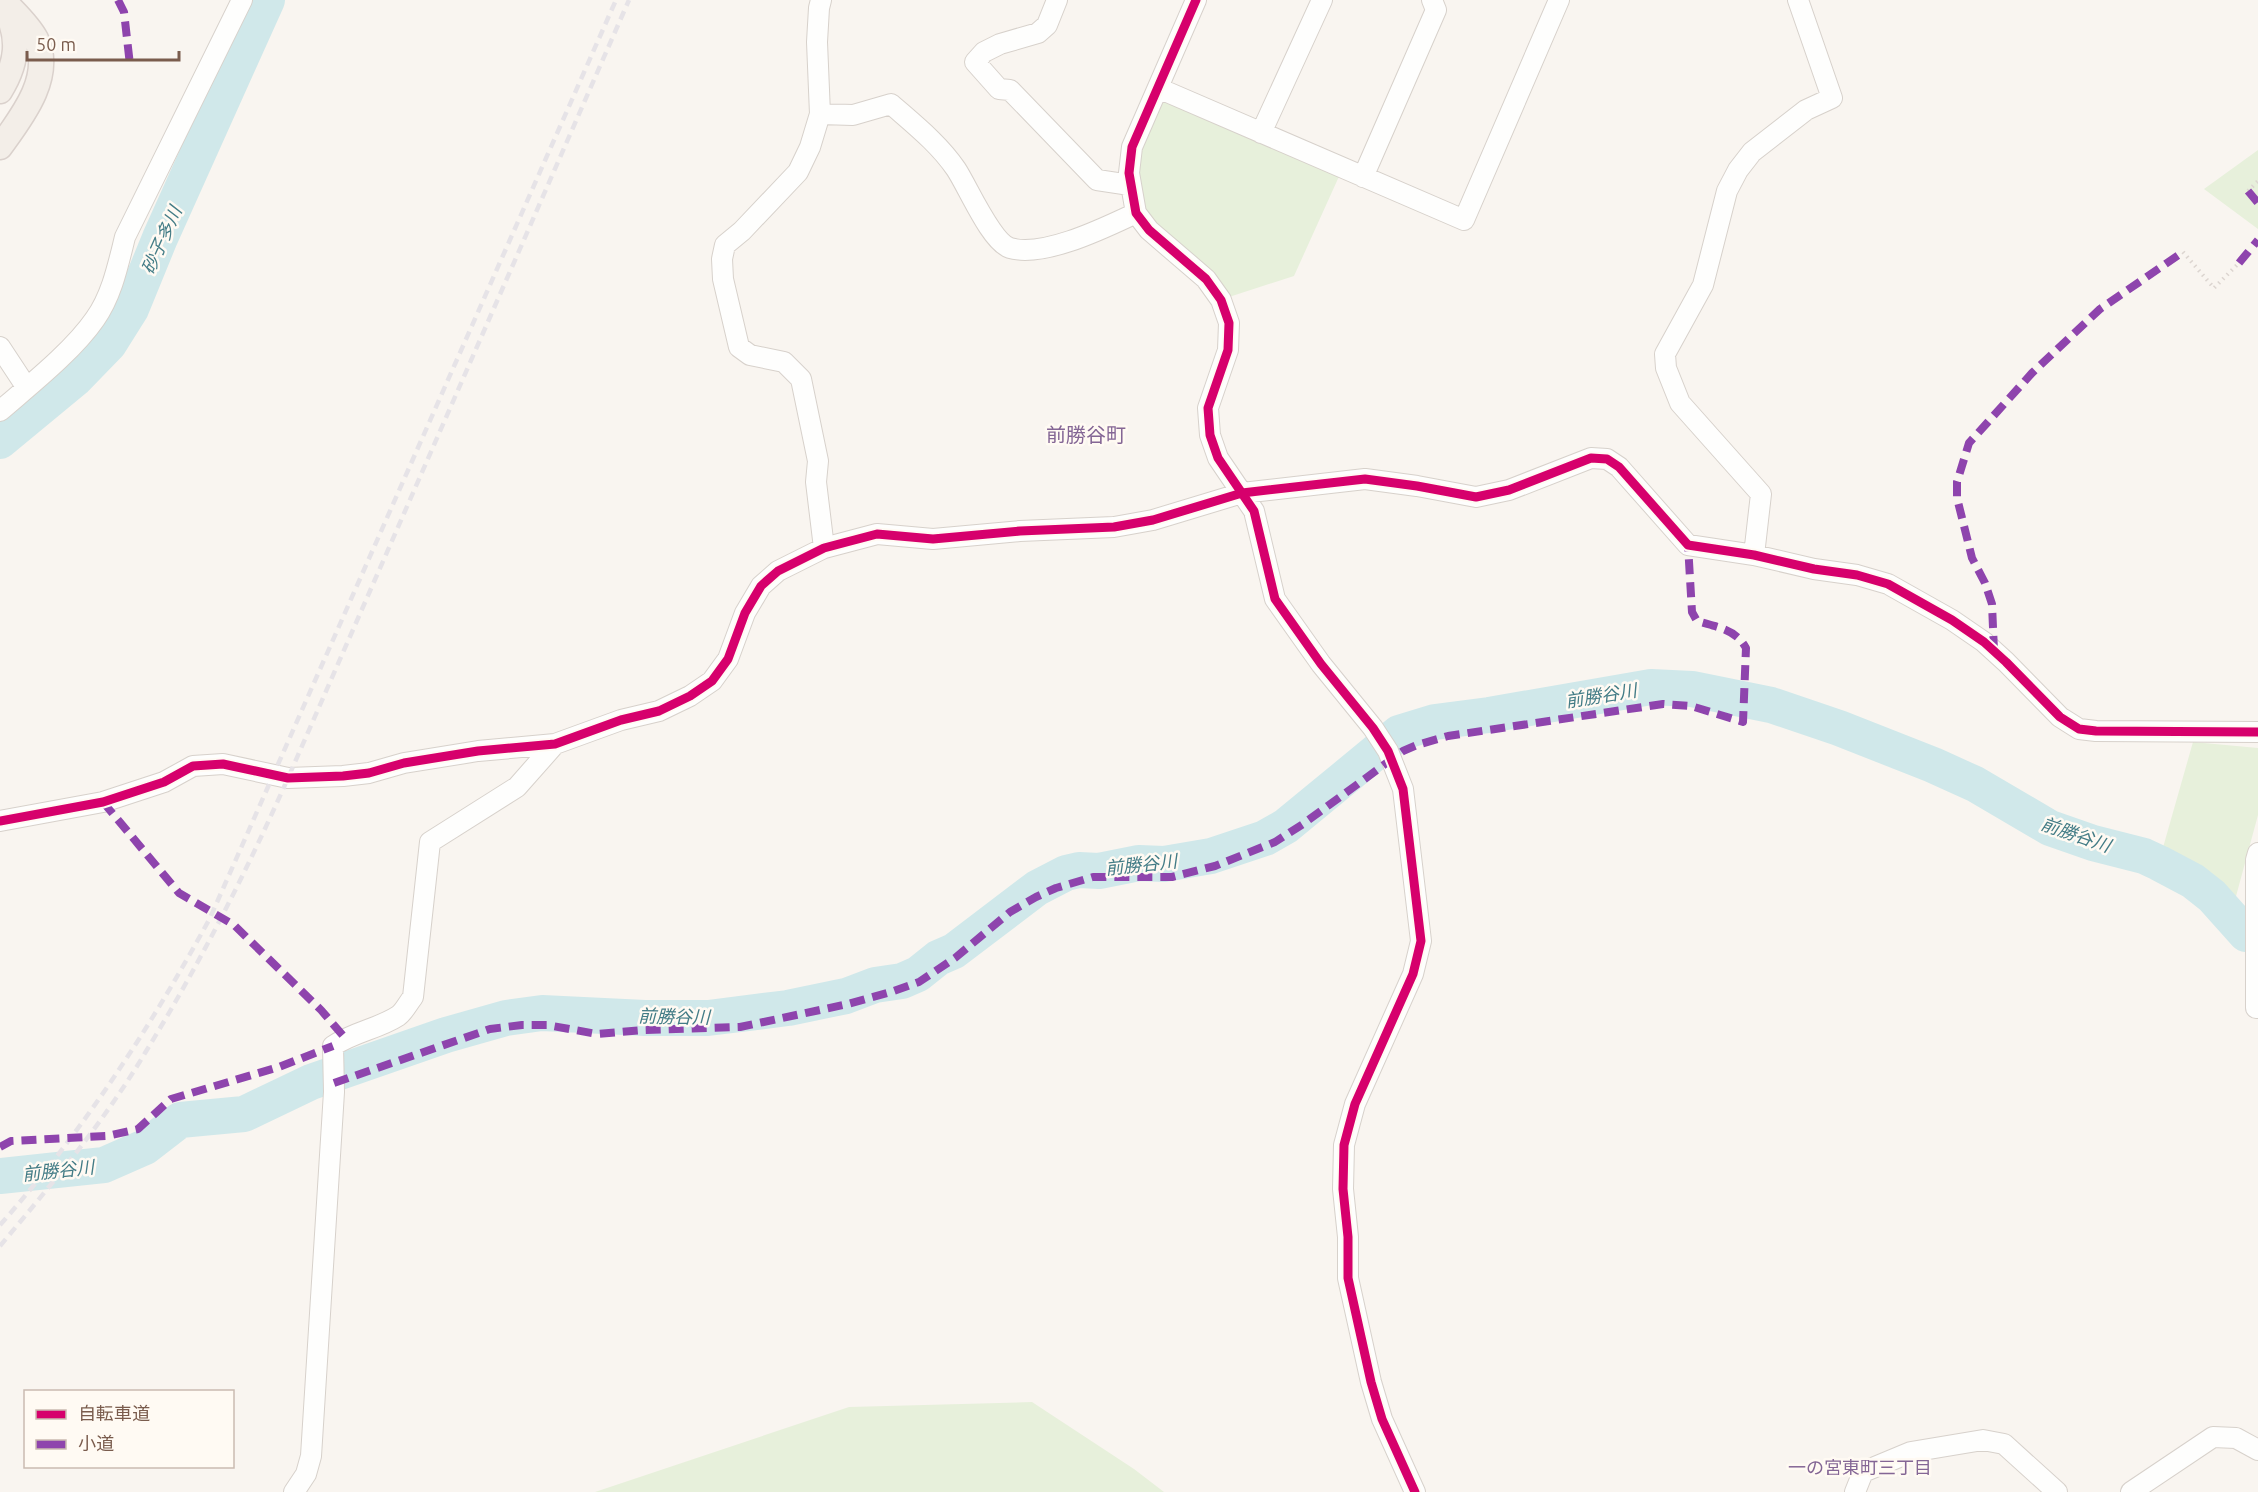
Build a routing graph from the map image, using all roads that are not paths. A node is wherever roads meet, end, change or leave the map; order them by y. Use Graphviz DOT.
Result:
graph roads {
  1 [pos="1,0"];
  2 [pos="242,0"];
  3 [pos="821,0"];
  4 [pos="1057,0"];
  5 [pos="1196,0"];
  6 [pos="1322,0"];
  7 [pos="1432,0"];
  8 [pos="1559,0"];
  9 [pos="1798,0"];
  10 [pos="1158,88"];
  11 [pos="0,91"];
  12 [pos="820,114"];
  13 [pos="1261,133"];
  14 [pos="0,147"];
  15 [pos="1363,177"];
  16 [pos="1130,185"];
  17 [pos="1136,213"];
  18 [pos="0,346"];
  19 [pos="27,388"];
  20 [pos="0,411"];
  21 [pos="1242,493"];
  22 [pos="824,548"];
  23 [pos="1754,555"];
  24 [pos="2258,732"];
  25 [pos="555,744"];
  26 [pos="0,821"];
  27 [pos="2258,853"];
  28 [pos="2258,1008"];
  29 [pos="2258,1450"];
  30 [pos="294,1492"];
  31 [pos="1415,1492"];
  32 [pos="1855,1492"];
  33 [pos="2057,1492"];
  34 [pos="2132,1492"];
  1 -- 11 [label="main road"];
  1 -- 14 [label="main road"];
  2 -- 19 [label="street"];
  3 -- 12 [label="street"];
  4 -- 16 [label="street"];
  5 -- 10 [label="street"];
  6 -- 13 [label="street"];
  7 -- 15 [label="street"];
  8 -- 15 [label="street"];
  9 -- 23 [label="street"];
  10 -- 13 [label="street"];
  10 -- 16 [label="street"];
  12 -- 17 [label="street"];
  12 -- 22 [label="street"];
  13 -- 15 [label="street"];
  16 -- 17 [label="street"];
  17 -- 21 [label="street"];
  18 -- 19 [label="street"];
  19 -- 20 [label="street"];
  21 -- 22 [label="street"];
  21 -- 23 [label="street"];
  21 -- 31 [label="street"];
  22 -- 25 [label="street"];
  23 -- 24 [label="street"];
  25 -- 26 [label="street"];
  25 -- 30 [label="street"];
  27 -- 28 [label="street"];
  29 -- 34 [label="street"];
  32 -- 33 [label="street"];
}
